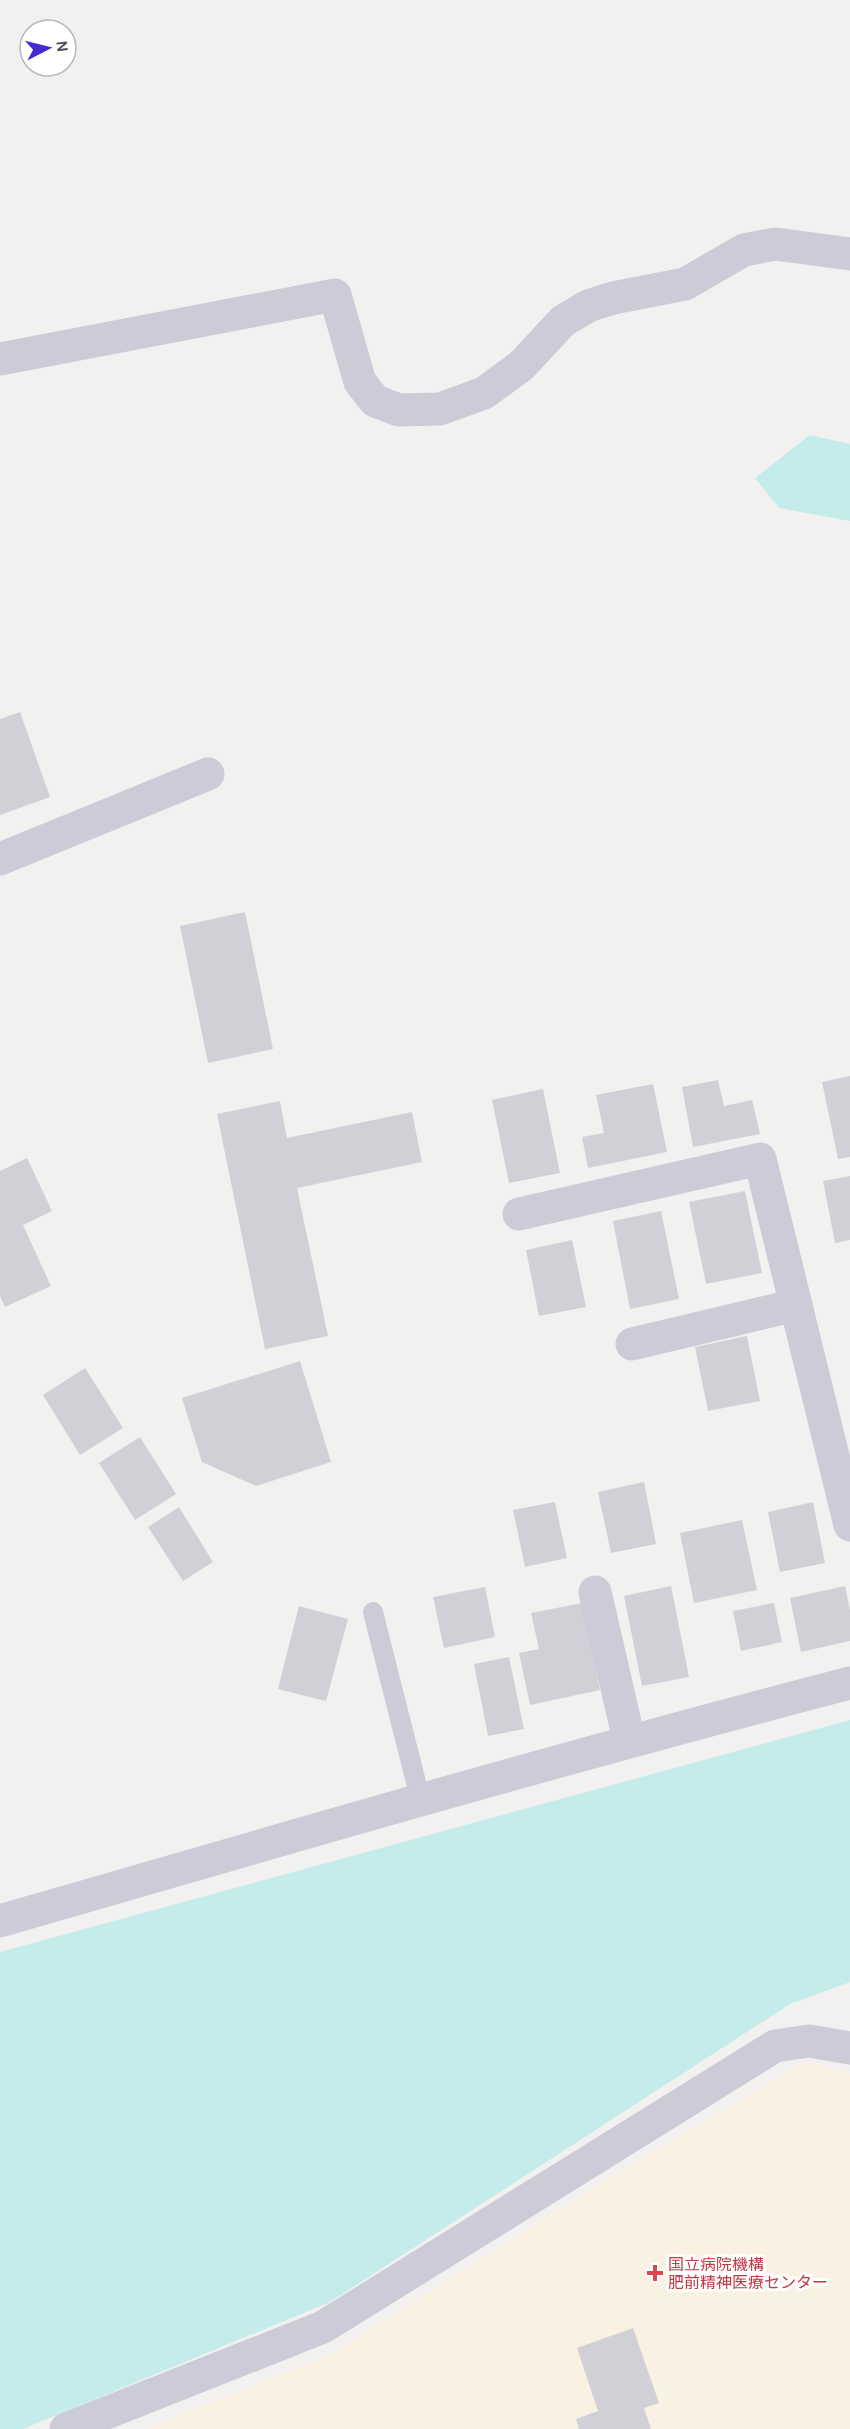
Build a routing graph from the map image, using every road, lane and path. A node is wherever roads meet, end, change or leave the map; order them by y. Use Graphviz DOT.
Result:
graph roads {
  1 [pos="850,254"];
  2 [pos="0,359"];
  3 [pos="208,774"];
  4 [pos="0,860"];
  5 [pos="519,1214"];
  6 [pos="796,1305"];
  7 [pos="632,1344"];
  8 [pos="850,1525"];
  9 [pos="595,1592"];
  10 [pos="373,1612"];
  11 [pos="850,1683"];
  12 [pos="629,1740"];
  13 [pos="420,1798"];
  14 [pos="0,1921"];
  15 [pos="850,2048"];
  16 [pos="66,2429"];
  1 -- 2 [label="street"];
  3 -- 4 [label="street"];
  5 -- 6 [label="street"];
  6 -- 7 [label="street"];
  6 -- 8 [label="street"];
  9 -- 12 [label="street"];
  10 -- 13 [label="lane"];
  11 -- 12 [label="street"];
  12 -- 13 [label="street"];
  13 -- 14 [label="street"];
  15 -- 16 [label="street"];
}
